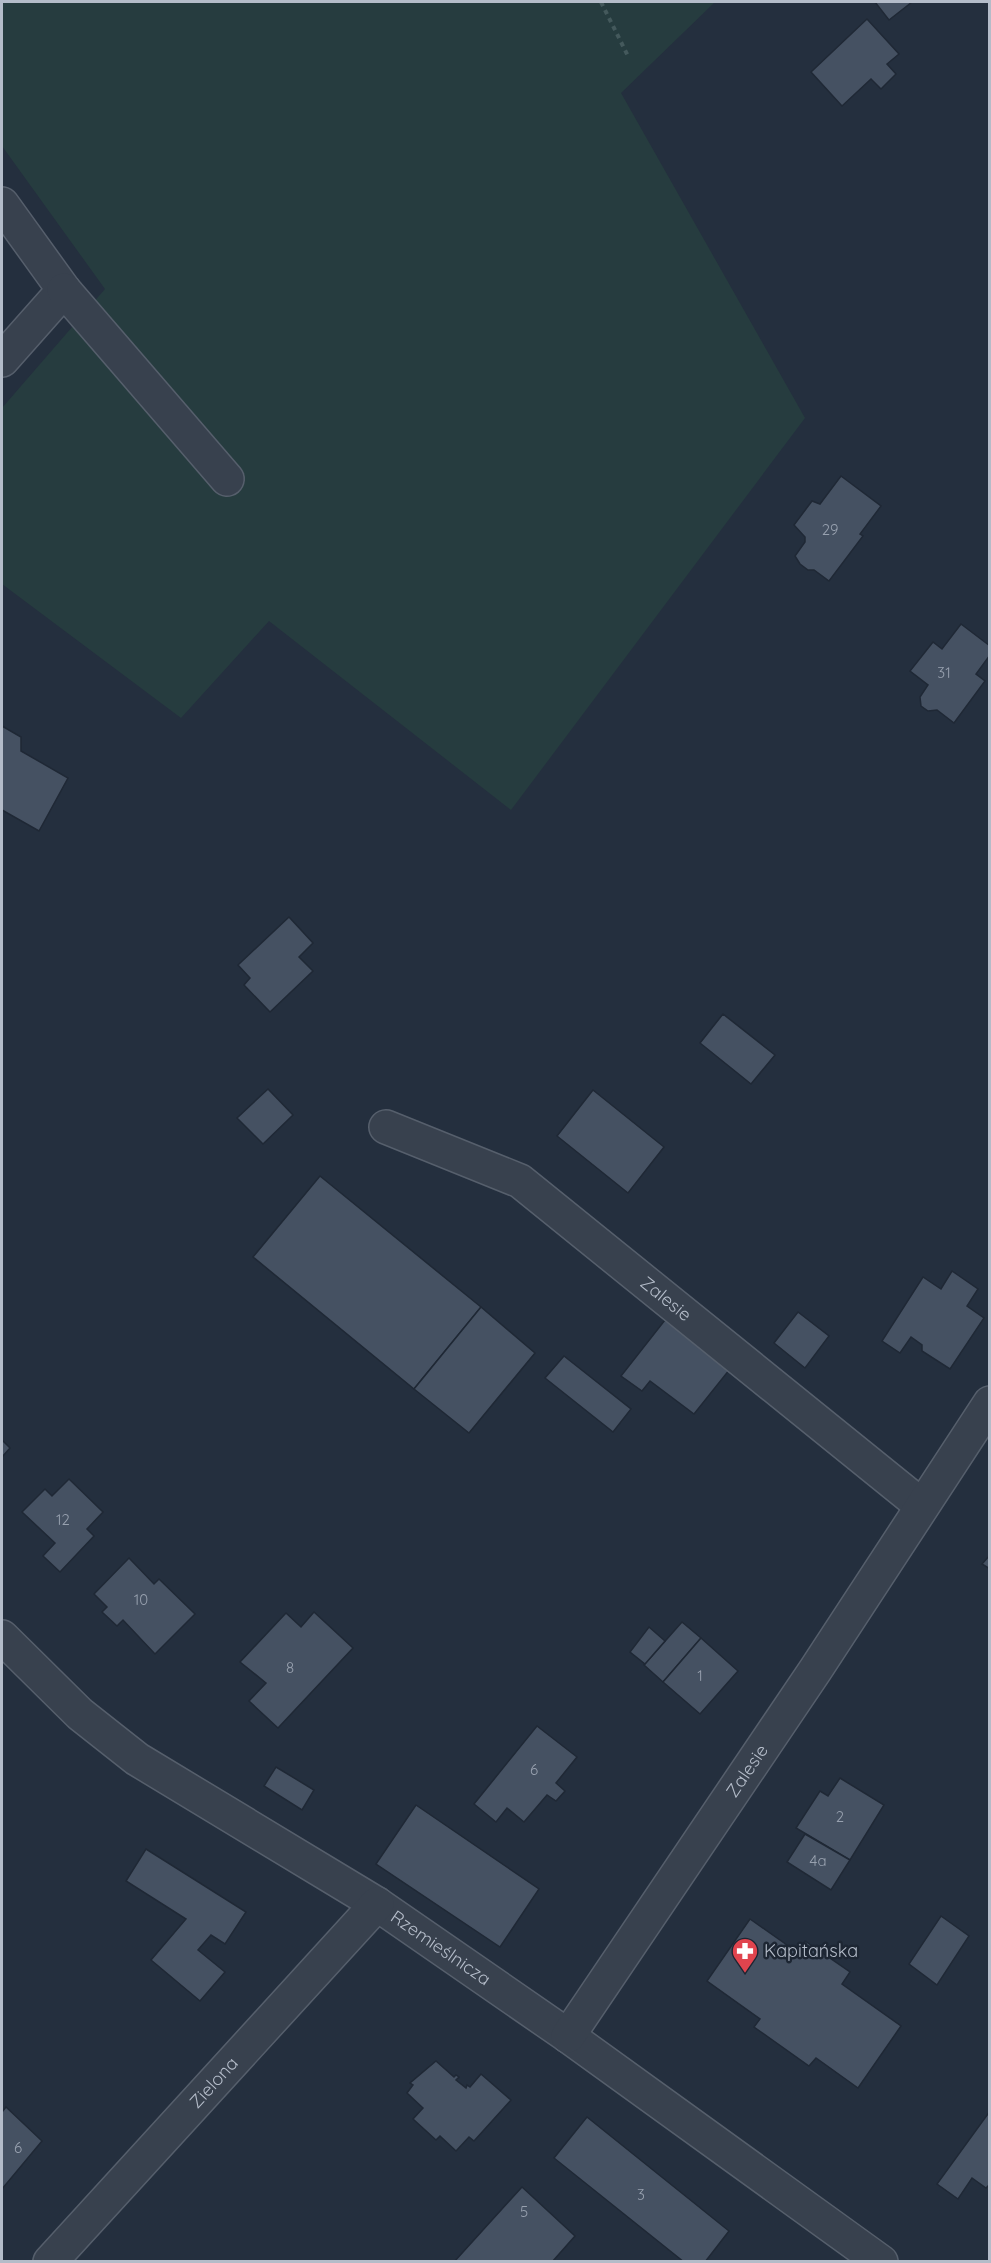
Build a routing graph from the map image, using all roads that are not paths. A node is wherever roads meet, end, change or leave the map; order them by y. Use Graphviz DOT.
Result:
graph roads {
  1 [pos="2,204"];
  2 [pos="64,290"];
  3 [pos="2,360"];
  4 [pos="226,479"];
  5 [pos="386,1127"];
  6 [pos="990,1403"];
  7 [pos="922,1506"];
  8 [pos="2,1636"];
  9 [pos="377,1904"];
  10 [pos="568,2036"];
  11 [pos="50,2262"];
  12 [pos="881,2262"];
  1 -- 2 [label="street"];
  2 -- 3 [label="street"];
  2 -- 4 [label="street"];
  5 -- 7 [label="street, Zalesie"];
  6 -- 7 [label="street, Zalesie"];
  7 -- 10 [label="street, Zalesie"];
  8 -- 9 [label="street, Rzemieślnicza"];
  9 -- 10 [label="street, Rzemieślnicza"];
  9 -- 11 [label="street, Zielona"];
  10 -- 12 [label="street, Rzemieślnicza"];
}
